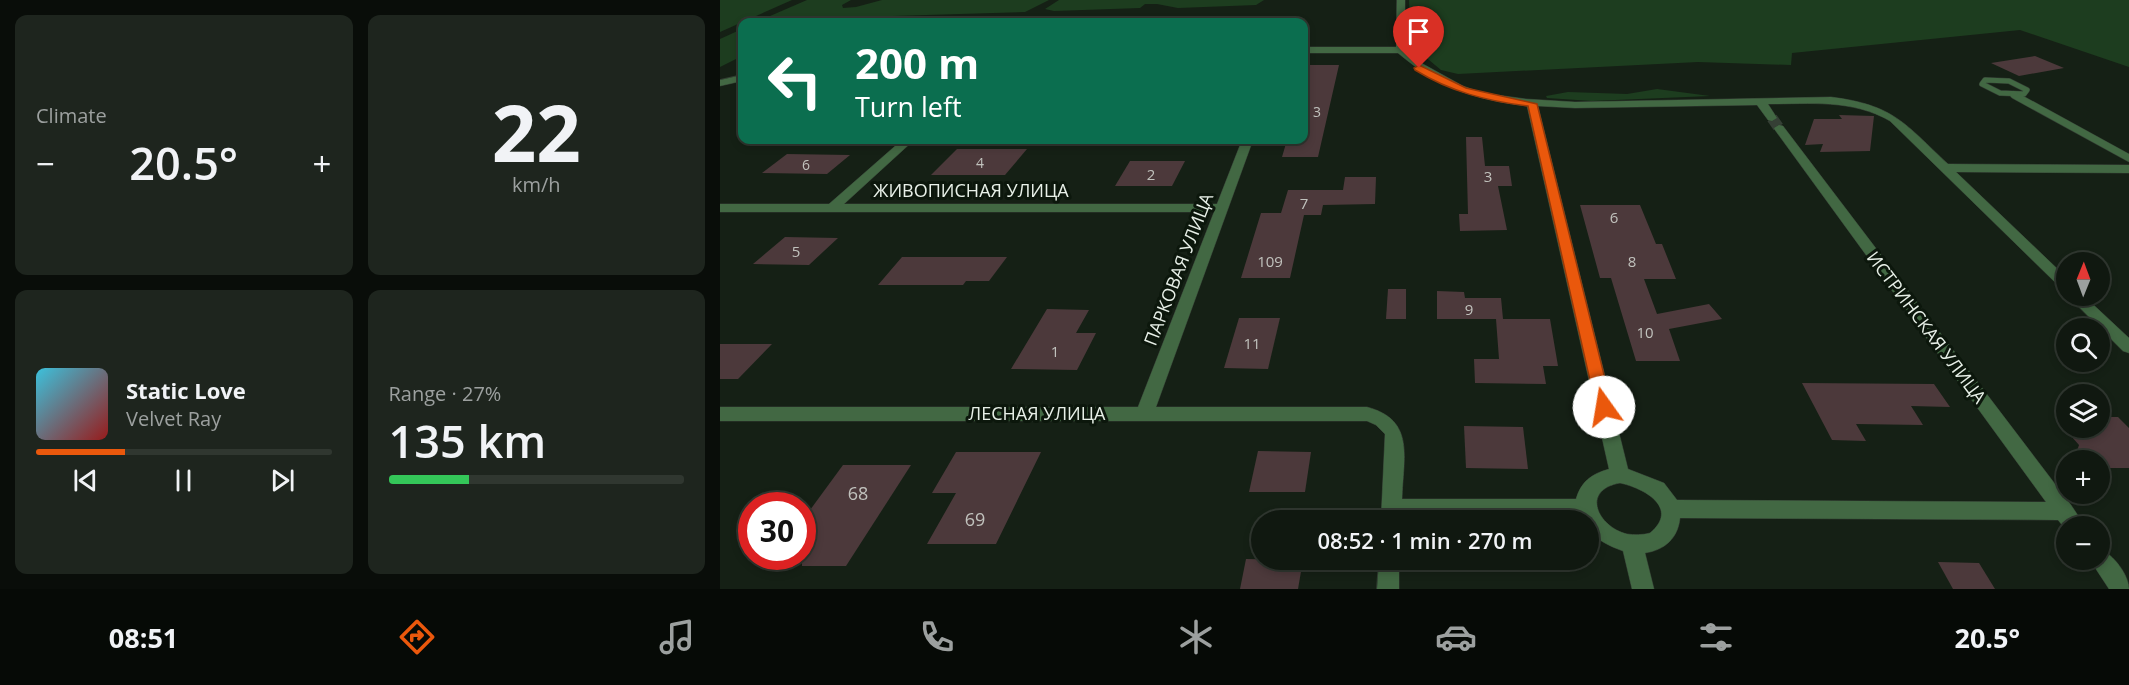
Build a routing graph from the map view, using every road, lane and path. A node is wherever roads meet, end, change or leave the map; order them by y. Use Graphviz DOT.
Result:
graph roads {
  1 [pos="1401,0"];
  2 [pos="1308,50"];
  3 [pos="1400,50"];
  4 [pos="738,79"];
  5 [pos="720,83"];
  6 [pos="2014,95"];
  7 [pos="1760,101"];
  8 [pos="1532,104"];
  9 [pos="904,144"];
  10 [pos="1246,144"];
  11 [pos="2129,158"];
  12 [pos="1946,168"];
  13 [pos="2129,169"];
  14 [pos="720,208"];
  15 [pos="832,208"];
  16 [pos="1222,208"];
  17 [pos="2056,275"];
  18 [pos="2086,306"];
  19 [pos="2129,347"];
  20 [pos="1145,413"];
  21 [pos="720,414"];
  22 [pos="1620,475"];
  23 [pos="1587,508"];
  24 [pos="1670,509"];
  25 [pos="1391,510"];
  26 [pos="1522,510"];
  27 [pos="2067,516"];
  28 [pos="2056,519"];
  29 [pos="1632,545"];
  30 [pos="1389,570"];
  31 [pos="2108,570"];
  32 [pos="1388,589"];
  33 [pos="1643,589"];
  34 [pos="2122,589"];
  1 -- 3 [label="street"];
  2 -- 3 [label="street"];
  3 -- 8 [label="street"];
  4 -- 5 [label="street"];
  6 -- 6 [label="lane"];
  6 -- 11 [label="lane"];
  7 -- 8 [label="street"];
  7 -- 12 [label="street"];
  7 -- 27 [label="street, ИСТРИНСКАЯ УЛИЦА"];
  8 -- 22 [label="street"];
  9 -- 15 [label="street"];
  10 -- 16 [label="street, ПАРКОВАЯ УЛИЦА"];
  12 -- 13 [label="street"];
  12 -- 17 [label="street"];
  14 -- 15 [label="street, ЖИВОПИСНАЯ УЛИЦА"];
  15 -- 16 [label="street, ЖИВОПИСНАЯ УЛИЦА"];
  16 -- 20 [label="street, ПАРКОВАЯ УЛИЦА"];
  18 -- 19 [label="street"];
  20 -- 21 [label="street, ЛЕСНАЯ УЛИЦА"];
  20 -- 25 [label="street, ЛЕСНАЯ УЛИЦА"];
  22 -- 23 [label="street"];
  22 -- 24 [label="street"];
  23 -- 26 [label="street"];
  23 -- 29 [label="street"];
  24 -- 28 [label="street"];
  24 -- 29 [label="street"];
  29 -- 33 [label="street"];
  30 -- 32 [label="street"];
  31 -- 34 [label="street"];
}
